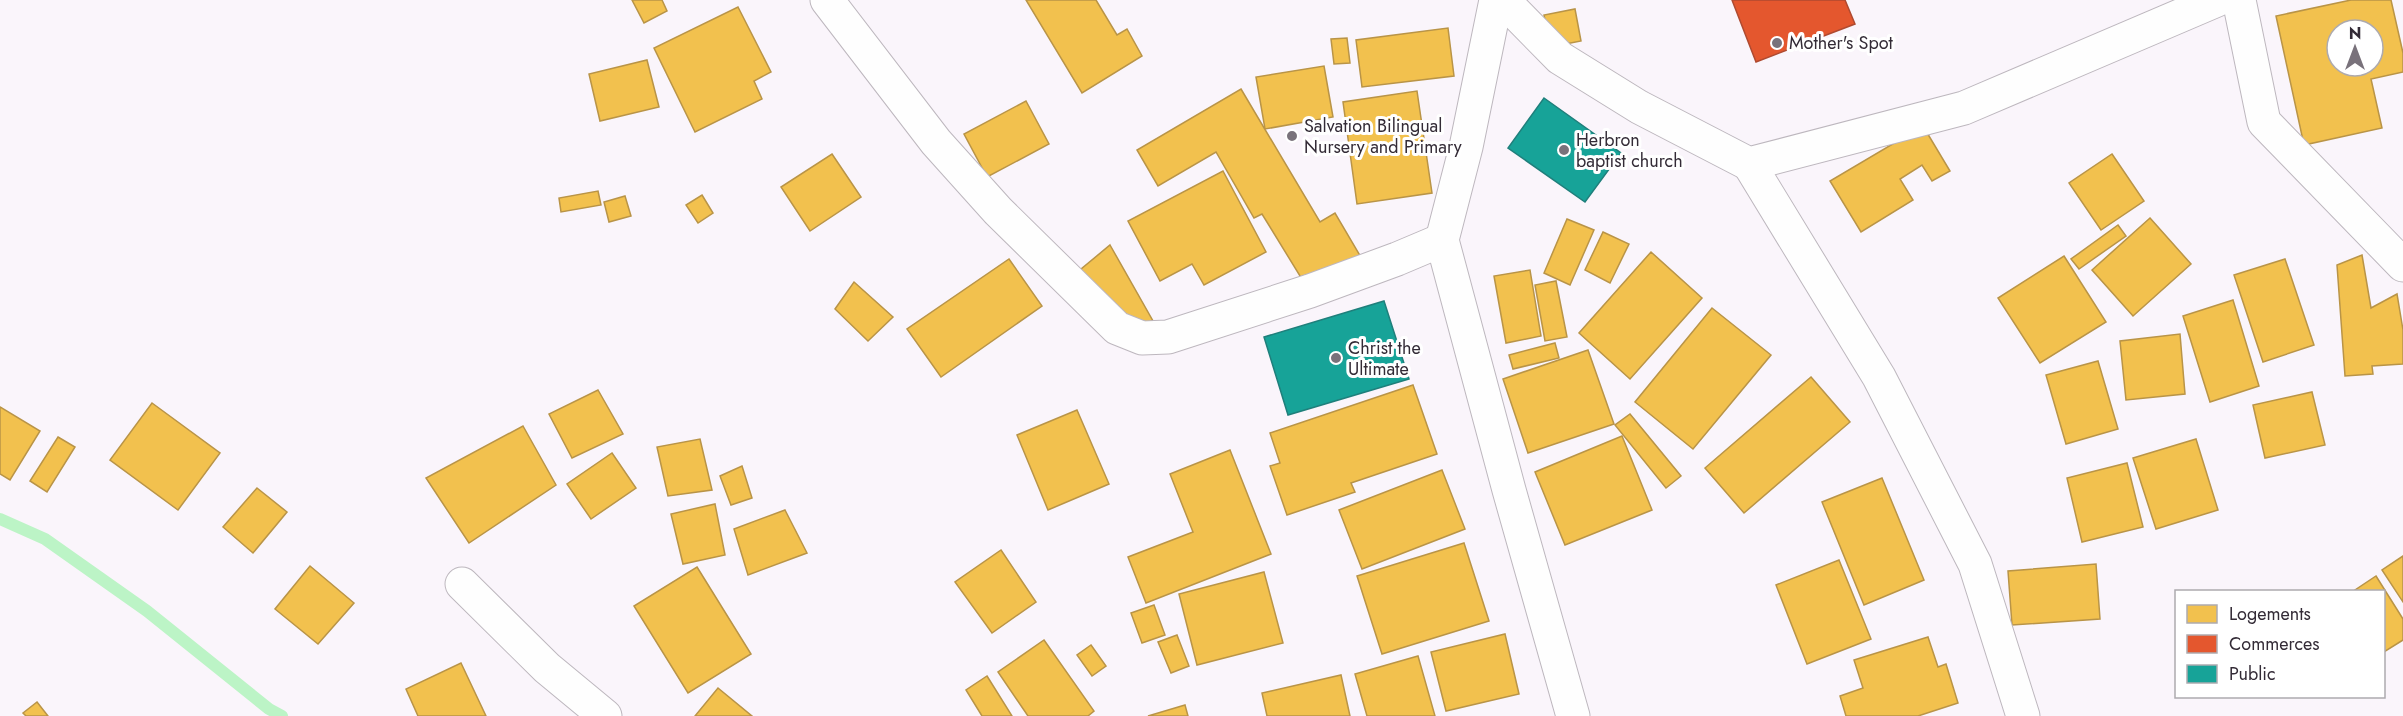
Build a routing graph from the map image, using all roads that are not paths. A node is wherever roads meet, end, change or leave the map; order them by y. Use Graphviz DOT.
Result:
graph roads {
  1 [pos="828,0"];
  2 [pos="1496,0"];
  3 [pos="1503,0"];
  4 [pos="2217,0"];
  5 [pos="2239,0"];
  6 [pos="1749,165"];
  7 [pos="1442,240"];
  8 [pos="2403,265"];
  9 [pos="462,584"];
  10 [pos="605,716"];
  11 [pos="1573,716"];
  12 [pos="2023,716"];
  1 -- 7 [label="street"];
  2 -- 7 [label="street"];
  3 -- 6 [label="street"];
  4 -- 6 [label="street"];
  5 -- 8 [label="street"];
  6 -- 12 [label="street"];
  7 -- 11 [label="street"];
  9 -- 10 [label="street"];
}
